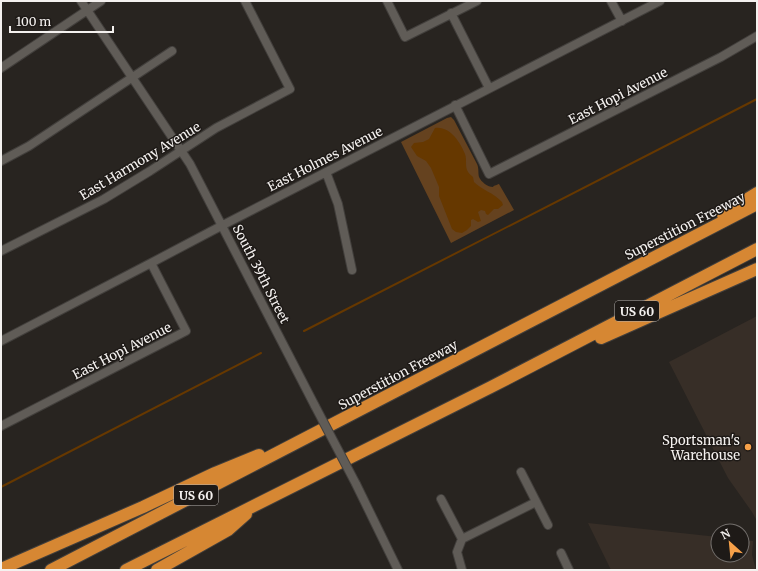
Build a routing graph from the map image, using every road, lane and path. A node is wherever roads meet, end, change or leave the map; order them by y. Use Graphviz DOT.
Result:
graph roads {
  1 [pos="81,1"];
  2 [pos="101,1"];
  3 [pos="245,1"];
  4 [pos="387,1"];
  5 [pos="477,1"];
  6 [pos="611,1"];
  7 [pos="660,1"];
  8 [pos="88,10"];
  9 [pos="451,13"];
  10 [pos="622,21"];
  11 [pos="757,36"];
  12 [pos="172,51"];
  13 [pos="1,68"];
  14 [pos="132,77"];
  15 [pos="489,88"];
  16 [pos="455,105"];
  17 [pos="182,151"];
  18 [pos="1,161"];
  19 [pos="326,172"];
  20 [pos="757,193"];
  21 [pos="757,204"];
  22 [pos="223,225"];
  23 [pos="704,231"];
  24 [pos="757,249"];
  25 [pos="1,251"];
  26 [pos="151,263"];
  27 [pos="757,269"];
  28 [pos="352,270"];
  29 [pos="1,341"];
  30 [pos="517,374"];
  31 [pos="341,420"];
  32 [pos="1,426"];
  33 [pos="521,472"];
  34 [pos="441,499"];
  35 [pos="536,502"];
  36 [pos="258,503"];
  37 [pos="548,525"];
  38 [pos="462,539"];
  39 [pos="561,553"];
  40 [pos="1,568"];
  41 [pos="52,570"];
  42 [pos="126,570"];
  43 [pos="157,570"];
  44 [pos="398,570"];
  45 [pos="462,570"];
  46 [pos="569,570"];
  1 -- 8 [label="street, South 39th Street"];
  2 -- 8 [label="street"];
  3 -- 17 [label="street, East Harmony Avenue"];
  4 -- 9 [label="street"];
  5 -- 9 [label="street"];
  6 -- 10 [label="street"];
  7 -- 10 [label="street, East Holmes Avenue"];
  8 -- 13 [label="street"];
  8 -- 14 [label="street, South 39th Street"];
  9 -- 15 [label="street"];
  10 -- 15 [label="street, East Holmes Avenue"];
  11 -- 16 [label="street, East Hopi Avenue"];
  12 -- 14 [label="street"];
  14 -- 17 [label="street, South 39th Street"];
  14 -- 18 [label="street"];
  15 -- 16 [label="street, East Holmes Avenue"];
  16 -- 19 [label="street, East Holmes Avenue"];
  17 -- 22 [label="street, South 39th Street"];
  17 -- 25 [label="street, East Harmony Avenue"];
  19 -- 22 [label="street, East Holmes Avenue"];
  19 -- 28 [label="street"];
  20 -- 23 [label="highway"];
  21 -- 23 [label="highway, Superstition Freeway / US 60"];
  22 -- 26 [label="street, East Holmes Avenue"];
  22 -- 44 [label="street, South 39th Street, bridge"];
  23 -- 31 [label="highway, Superstition Freeway / US 60"];
  24 -- 30 [label="highway, US 60"];
  26 -- 29 [label="street, East Holmes Avenue"];
  26 -- 32 [label="street, East Hopi Avenue"];
  27 -- 30 [label="highway"];
  30 -- 36 [label="highway, US 60"];
  31 -- 40 [label="highway"];
  31 -- 41 [label="highway, Superstition Freeway / US 60"];
  33 -- 35 [label="street"];
  34 -- 38 [label="street"];
  35 -- 37 [label="street"];
  35 -- 38 [label="street"];
  36 -- 42 [label="highway, US 60"];
  36 -- 43 [label="highway"];
  38 -- 45 [label="street"];
  39 -- 46 [label="street"];
}
